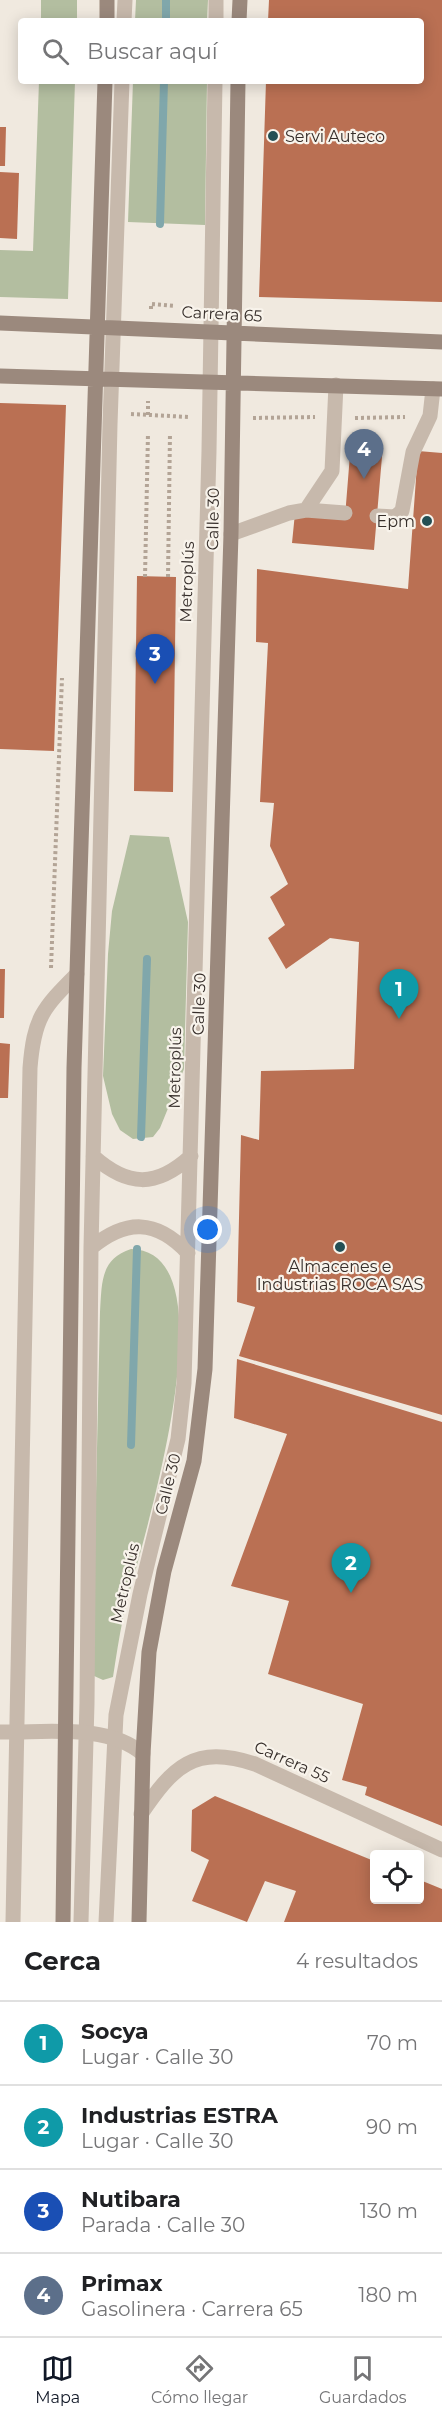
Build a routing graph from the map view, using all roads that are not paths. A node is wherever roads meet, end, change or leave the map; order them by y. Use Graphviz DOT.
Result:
graph roads {
  1 [pos="107,0"];
  2 [pos="125,0"];
  3 [pos="216,0"];
  4 [pos="240,0"];
  5 [pos="107,18"];
  6 [pos="124,18"];
  7 [pos="216,18"];
  8 [pos="239,18"];
  9 [pos="105,84"];
  10 [pos="122,84"];
  11 [pos="215,84"];
  12 [pos="238,84"];
  13 [pos="0,322"];
  14 [pos="97,327"];
  15 [pos="114,328"];
  16 [pos="211,332"];
  17 [pos="234,333"];
  18 [pos="442,342"];
  19 [pos="0,376"];
  20 [pos="95,379"];
  21 [pos="112,379"];
  22 [pos="210,382"];
  23 [pos="233,383"];
  24 [pos="336,385"];
  25 [pos="437,389"];
  26 [pos="306,510"];
  27 [pos="345,513"];
  28 [pos="377,516"];
  29 [pos="231,534"];
  30 [pos="77,974"];
  31 [pos="93,1156"];
  32 [pos="190,1156"];
  33 [pos="91,1248"];
  34 [pos="188,1253"];
  35 [pos="0,1732"];
  36 [pos="17,1732"];
  37 [pos="65,1733"];
  38 [pos="87,1734"];
  39 [pos="114,1737"];
  40 [pos="142,1754"];
  41 [pos="141,1814"];
  42 [pos="442,1850"];
  43 [pos="13,1922"];
  44 [pos="63,1922"];
  45 [pos="81,1922"];
  46 [pos="106,1922"];
  47 [pos="139,1922"];
  1 -- 5 [label="main road"];
  2 -- 6 [label="street"];
  3 -- 7 [label="street"];
  4 -- 8 [label="main road"];
  9 -- 14 [label="main road"];
  10 -- 15 [label="street, Metroplús"];
  11 -- 16 [label="street, Metroplús"];
  12 -- 17 [label="main road, Calle 30"];
  13 -- 14 [label="main road, Carrera 65"];
  14 -- 15 [label="main road, Carrera 65"];
  14 -- 20 [label="main road"];
  15 -- 16 [label="main road, Carrera 65"];
  15 -- 21 [label="street, Metroplús"];
  16 -- 17 [label="main road, Carrera 65"];
  16 -- 22 [label="street, Metroplús"];
  17 -- 18 [label="main road, Carrera 65"];
  17 -- 23 [label="main road, Calle 30"];
  19 -- 20 [label="main road"];
  20 -- 21 [label="main road"];
  20 -- 30 [label="main road"];
  21 -- 22 [label="main road"];
  21 -- 31 [label="street, Metroplús"];
  22 -- 23 [label="main road"];
  22 -- 32 [label="street, Metroplús"];
  23 -- 24 [label="main road"];
  23 -- 29 [label="main road, Calle 30"];
  24 -- 25 [label="main road"];
  24 -- 26 [label="street"];
  25 -- 28 [label="street"];
  26 -- 27 [label="street"];
  26 -- 29 [label="street"];
  29 -- 40 [label="main road, Calle 30"];
  30 -- 36 [label="street"];
  30 -- 37 [label="main road"];
  31 -- 32 [label="street"];
  31 -- 33 [label="street, Metroplús"];
  32 -- 34 [label="street, Metroplús"];
  33 -- 34 [label="street"];
  33 -- 38 [label="street, Metroplús"];
  34 -- 39 [label="street, Metroplús"];
  35 -- 36 [label="street"];
  36 -- 37 [label="street"];
  36 -- 43 [label="street"];
  37 -- 38 [label="street"];
  37 -- 44 [label="main road"];
  38 -- 39 [label="street"];
  38 -- 45 [label="street, Metroplús"];
  39 -- 40 [label="street"];
  39 -- 46 [label="street, Metroplús"];
  40 -- 41 [label="main road, Calle 30"];
  41 -- 42 [label="street, Carrera 55"];
  41 -- 47 [label="main road, Calle 30"];
}
